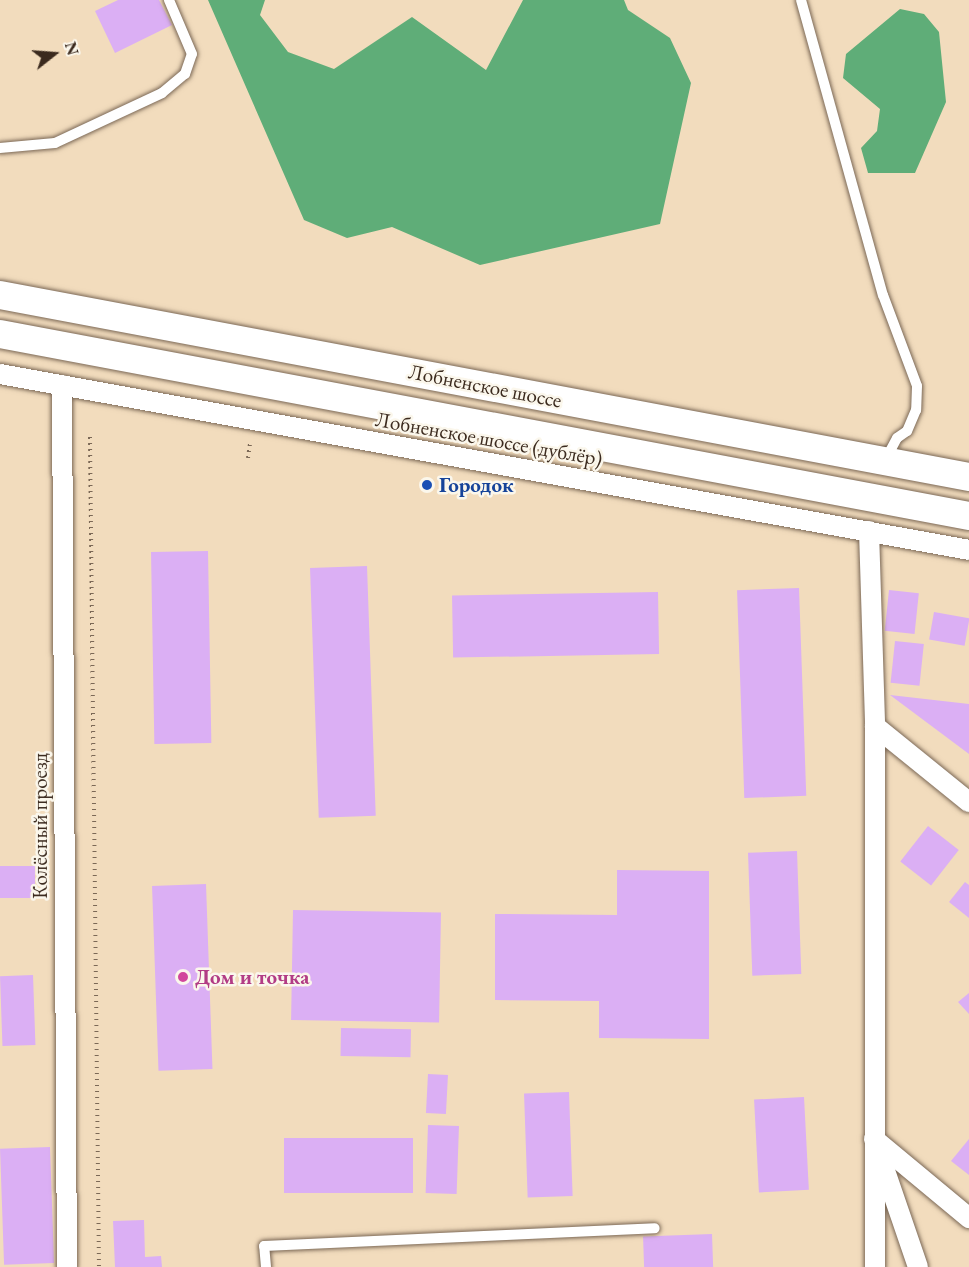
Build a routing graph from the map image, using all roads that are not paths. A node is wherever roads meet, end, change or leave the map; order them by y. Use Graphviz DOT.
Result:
graph roads {
  1 [pos="169,0"];
  2 [pos="801,0"];
  3 [pos="0,148"];
  4 [pos="0,295"];
  5 [pos="0,334"];
  6 [pos="0,374"];
  7 [pos="62,385"];
  8 [pos="884,462"];
  9 [pos="969,477"];
  10 [pos="969,516"];
  11 [pos="869,531"];
  12 [pos="969,550"];
  13 [pos="875,726"];
  14 [pos="969,802"];
  15 [pos="874,1139"];
  16 [pos="969,1218"];
  17 [pos="655,1228"];
  18 [pos="67,1267"];
  19 [pos="266,1267"];
  20 [pos="875,1267"];
  21 [pos="918,1267"];
  1 -- 3 [label="lane"];
  2 -- 8 [label="lane"];
  4 -- 8 [label="main road, Лобненское шоссе"];
  5 -- 10 [label="main road, Лобненское шоссе"];
  6 -- 7 [label="street, Лобненское шоссе (дублёр)"];
  7 -- 11 [label="street, Лобненское шоссе (дублёр)"];
  7 -- 18 [label="street, Колёсный проезд"];
  8 -- 9 [label="main road, Лобненское шоссе"];
  11 -- 12 [label="street, Лобненское шоссе (дублёр)"];
  11 -- 13 [label="street"];
  13 -- 14 [label="street"];
  13 -- 15 [label="street"];
  15 -- 16 [label="street"];
  15 -- 20 [label="street"];
  15 -- 21 [label="street"];
  17 -- 19 [label="lane"];
}
